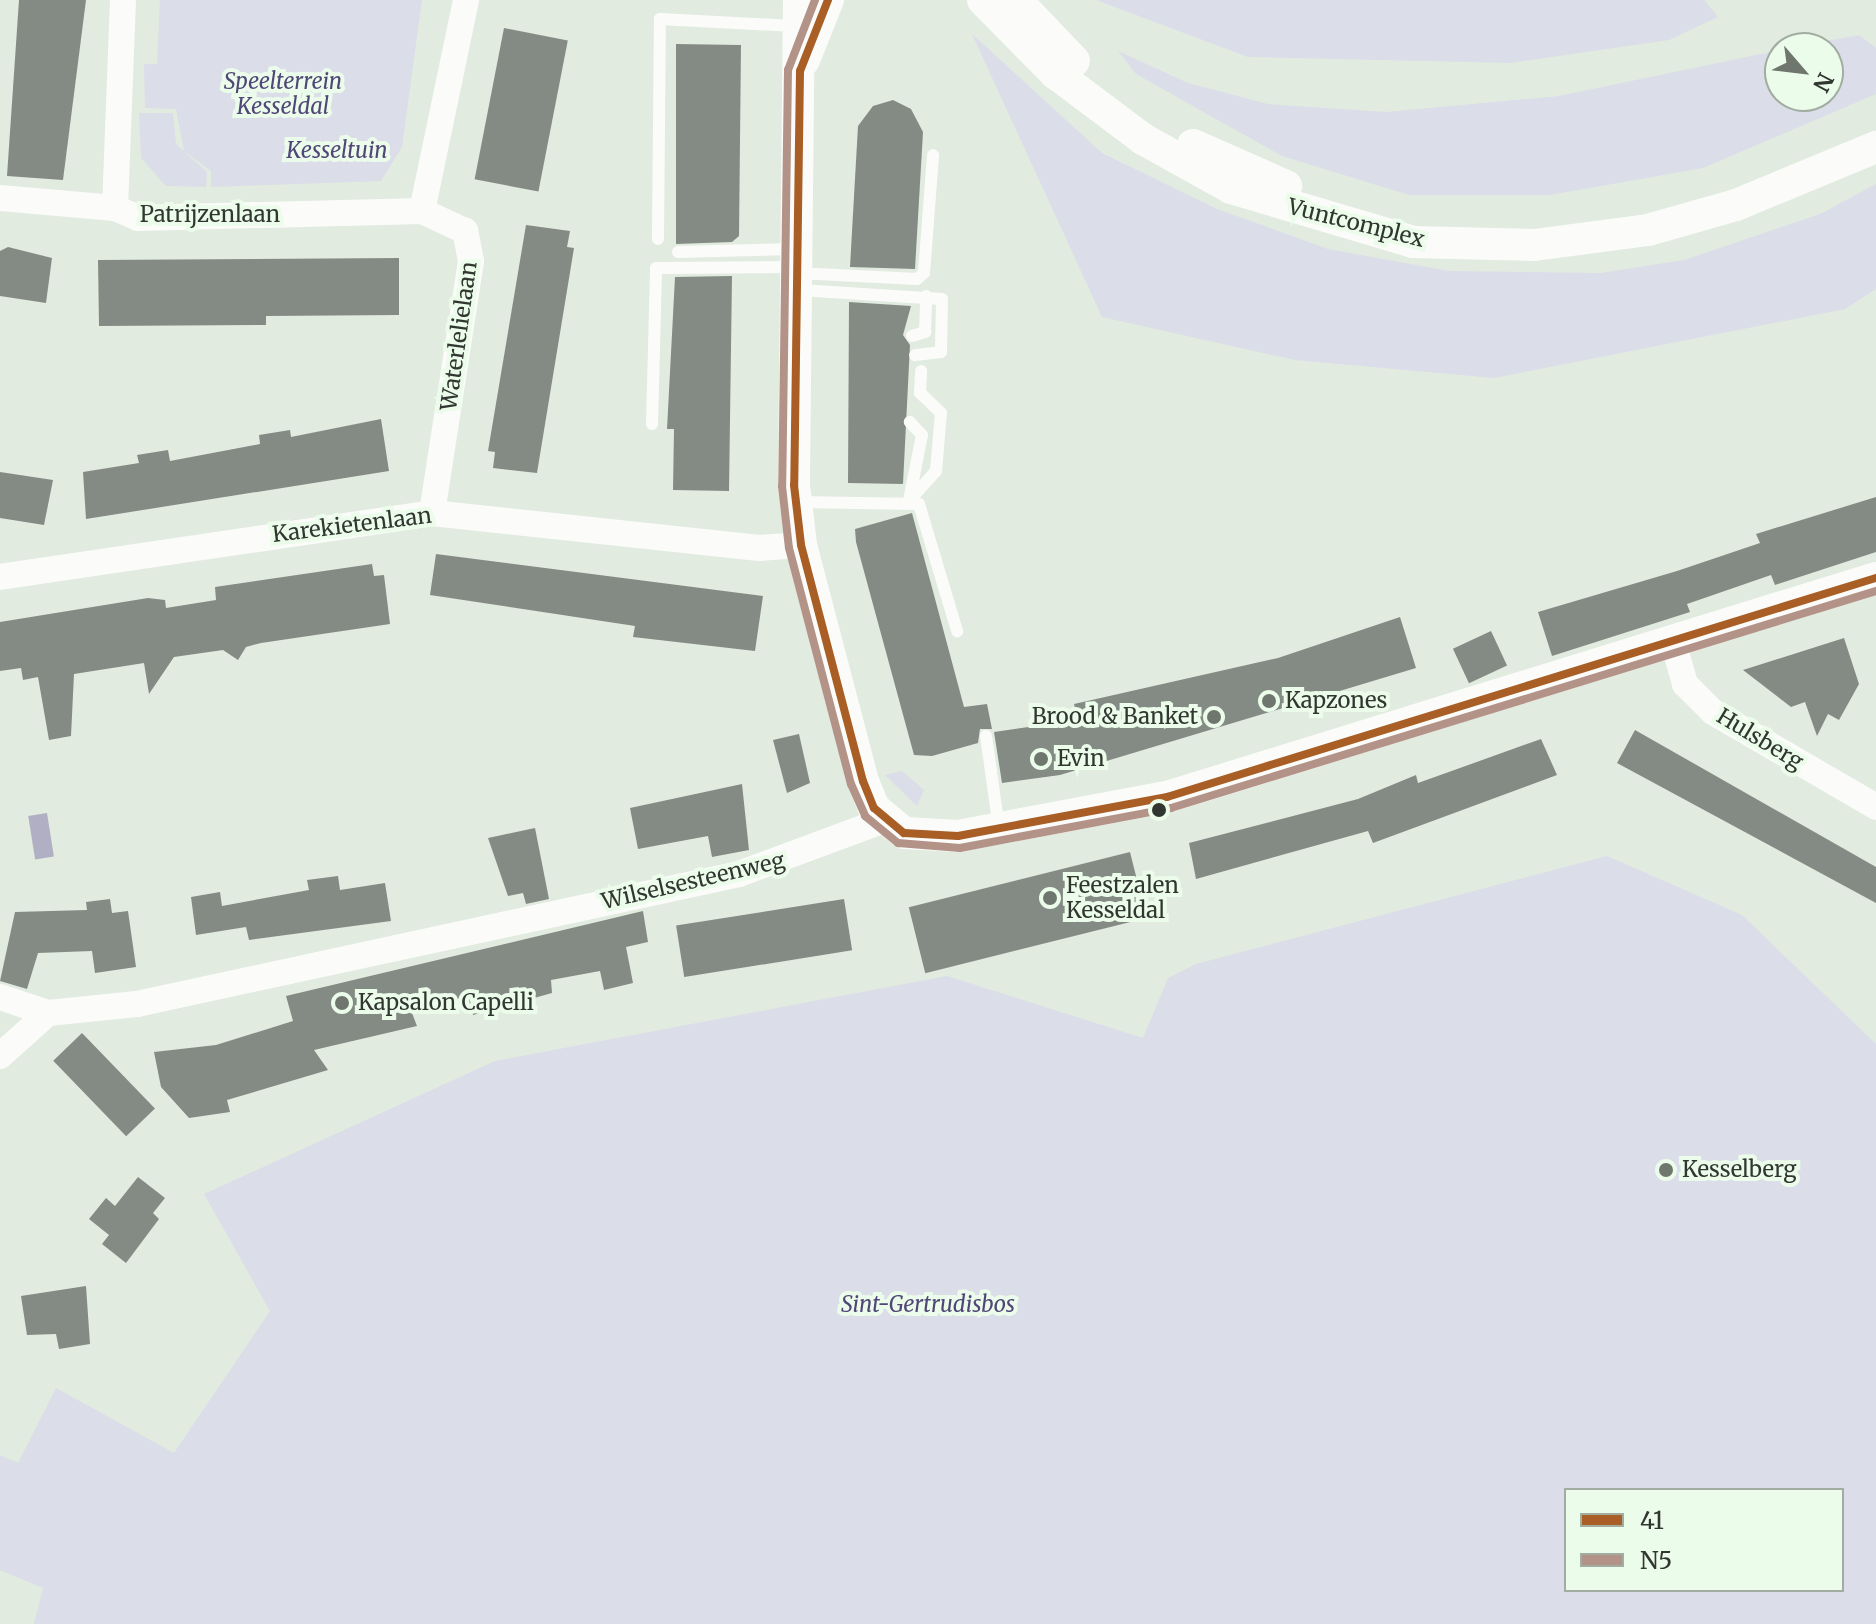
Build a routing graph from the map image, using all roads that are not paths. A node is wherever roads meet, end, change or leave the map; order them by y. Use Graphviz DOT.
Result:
graph roads {
  1 [pos="123,0"];
  2 [pos="466,0"];
  3 [pos="828,0"];
  4 [pos="983,0"];
  5 [pos="1016,0"];
  6 [pos="797,13"];
  7 [pos="800,71"];
  8 [pos="1876,126"];
  9 [pos="1876,147"];
  10 [pos="933,155"];
  11 [pos="0,198"];
  12 [pos="115,208"];
  13 [pos="422,211"];
  14 [pos="658,239"];
  15 [pos="678,252"];
  16 [pos="797,270"];
  17 [pos="926,296"];
  18 [pos="912,336"];
  19 [pos="915,355"];
  20 [pos="921,371"];
  21 [pos="910,422"];
  22 [pos="652,424"];
  23 [pos="909,501"];
  24 [pos="796,502"];
  25 [pos="432,513"];
  26 [pos="801,545"];
  27 [pos="0,577"];
  28 [pos="1876,578"];
  29 [pos="957,631"];
  30 [pos="1674,645"];
  31 [pos="986,736"];
  32 [pos="1876,807"];
  33 [pos="884,820"];
  34 [pos="999,829"];
  35 [pos="0,997"];
  36 [pos="48,1013"];
  37 [pos="0,1056"];
  1 -- 12 [label="street"];
  2 -- 13 [label="street"];
  3 -- 7 [label="street"];
  4 -- 9 [label="street, Vuntcomplex"];
  5 -- 8 [label="street, Vuntcomplex"];
  6 -- 7 [label="street"];
  6 -- 14 [label="lane"];
  7 -- 16 [label="street"];
  10 -- 16 [label="lane"];
  11 -- 12 [label="street, Patrijzenlaan"];
  12 -- 13 [label="street, Patrijzenlaan"];
  13 -- 25 [label="street, Waterlelielaan"];
  15 -- 16 [label="lane"];
  16 -- 17 [label="lane"];
  16 -- 22 [label="lane"];
  16 -- 24 [label="street"];
  17 -- 18 [label="lane"];
  17 -- 19 [label="lane"];
  20 -- 23 [label="lane"];
  21 -- 23 [label="lane"];
  23 -- 24 [label="lane"];
  23 -- 29 [label="lane"];
  24 -- 26 [label="street"];
  25 -- 26 [label="street, Karekietenlaan"];
  25 -- 27 [label="street, Karekietenlaan"];
  26 -- 33 [label="street"];
  28 -- 30 [label="street"];
  30 -- 32 [label="street, Hulsberg"];
  30 -- 34 [label="street"];
  31 -- 34 [label="lane"];
  33 -- 34 [label="street"];
  33 -- 36 [label="street, Wilselsesteenweg"];
  35 -- 36 [label="street, Wilselsesteenweg"];
  36 -- 37 [label="street"];
}
